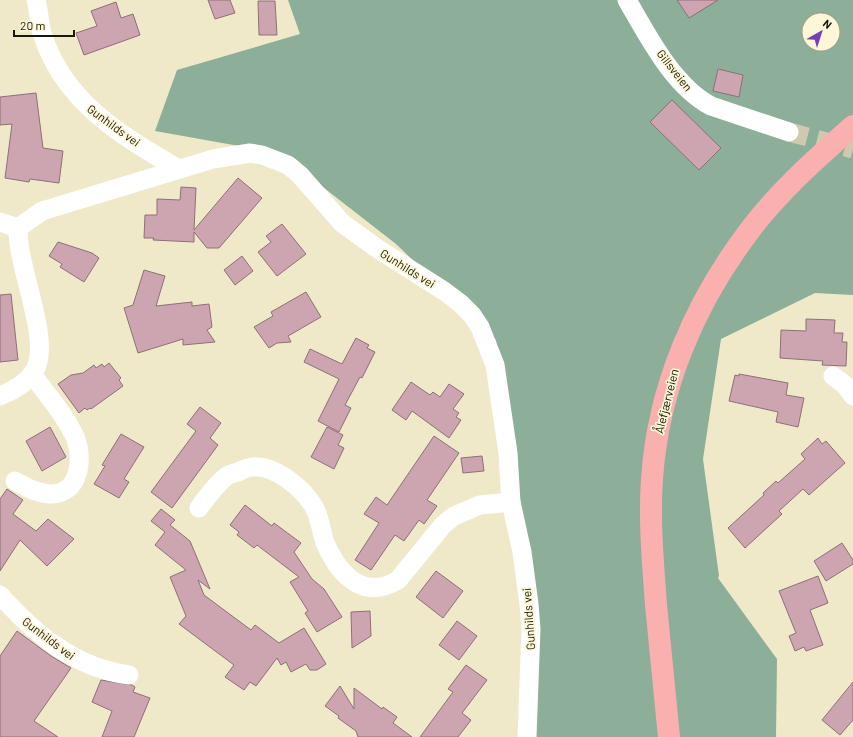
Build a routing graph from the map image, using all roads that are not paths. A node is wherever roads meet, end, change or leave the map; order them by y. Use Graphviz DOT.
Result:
graph roads {
  1 [pos="627,0"];
  2 [pos="39,1"];
  3 [pos="853,126"];
  4 [pos="788,132"];
  5 [pos="178,168"];
  6 [pos="0,222"];
  7 [pos="18,228"];
  8 [pos="32,374"];
  9 [pos="833,376"];
  10 [pos="0,396"];
  11 [pos="853,396"];
  12 [pos="15,481"];
  13 [pos="511,502"];
  14 [pos="199,508"];
  15 [pos="0,594"];
  16 [pos="129,676"];
  17 [pos="527,737"];
  18 [pos="669,737"];
  1 -- 4 [label="street, Gillsveien"];
  2 -- 5 [label="street, Gunhilds vei"];
  3 -- 18 [label="main road, Ålefjærveien"];
  5 -- 7 [label="street, Gunhilds vei"];
  5 -- 13 [label="street, Gunhilds vei"];
  6 -- 7 [label="street"];
  7 -- 8 [label="street"];
  8 -- 10 [label="street"];
  8 -- 12 [label="street"];
  9 -- 11 [label="street"];
  13 -- 14 [label="street"];
  13 -- 17 [label="street, Gunhilds vei"];
  15 -- 16 [label="street, Gunhilds vei"];
}
